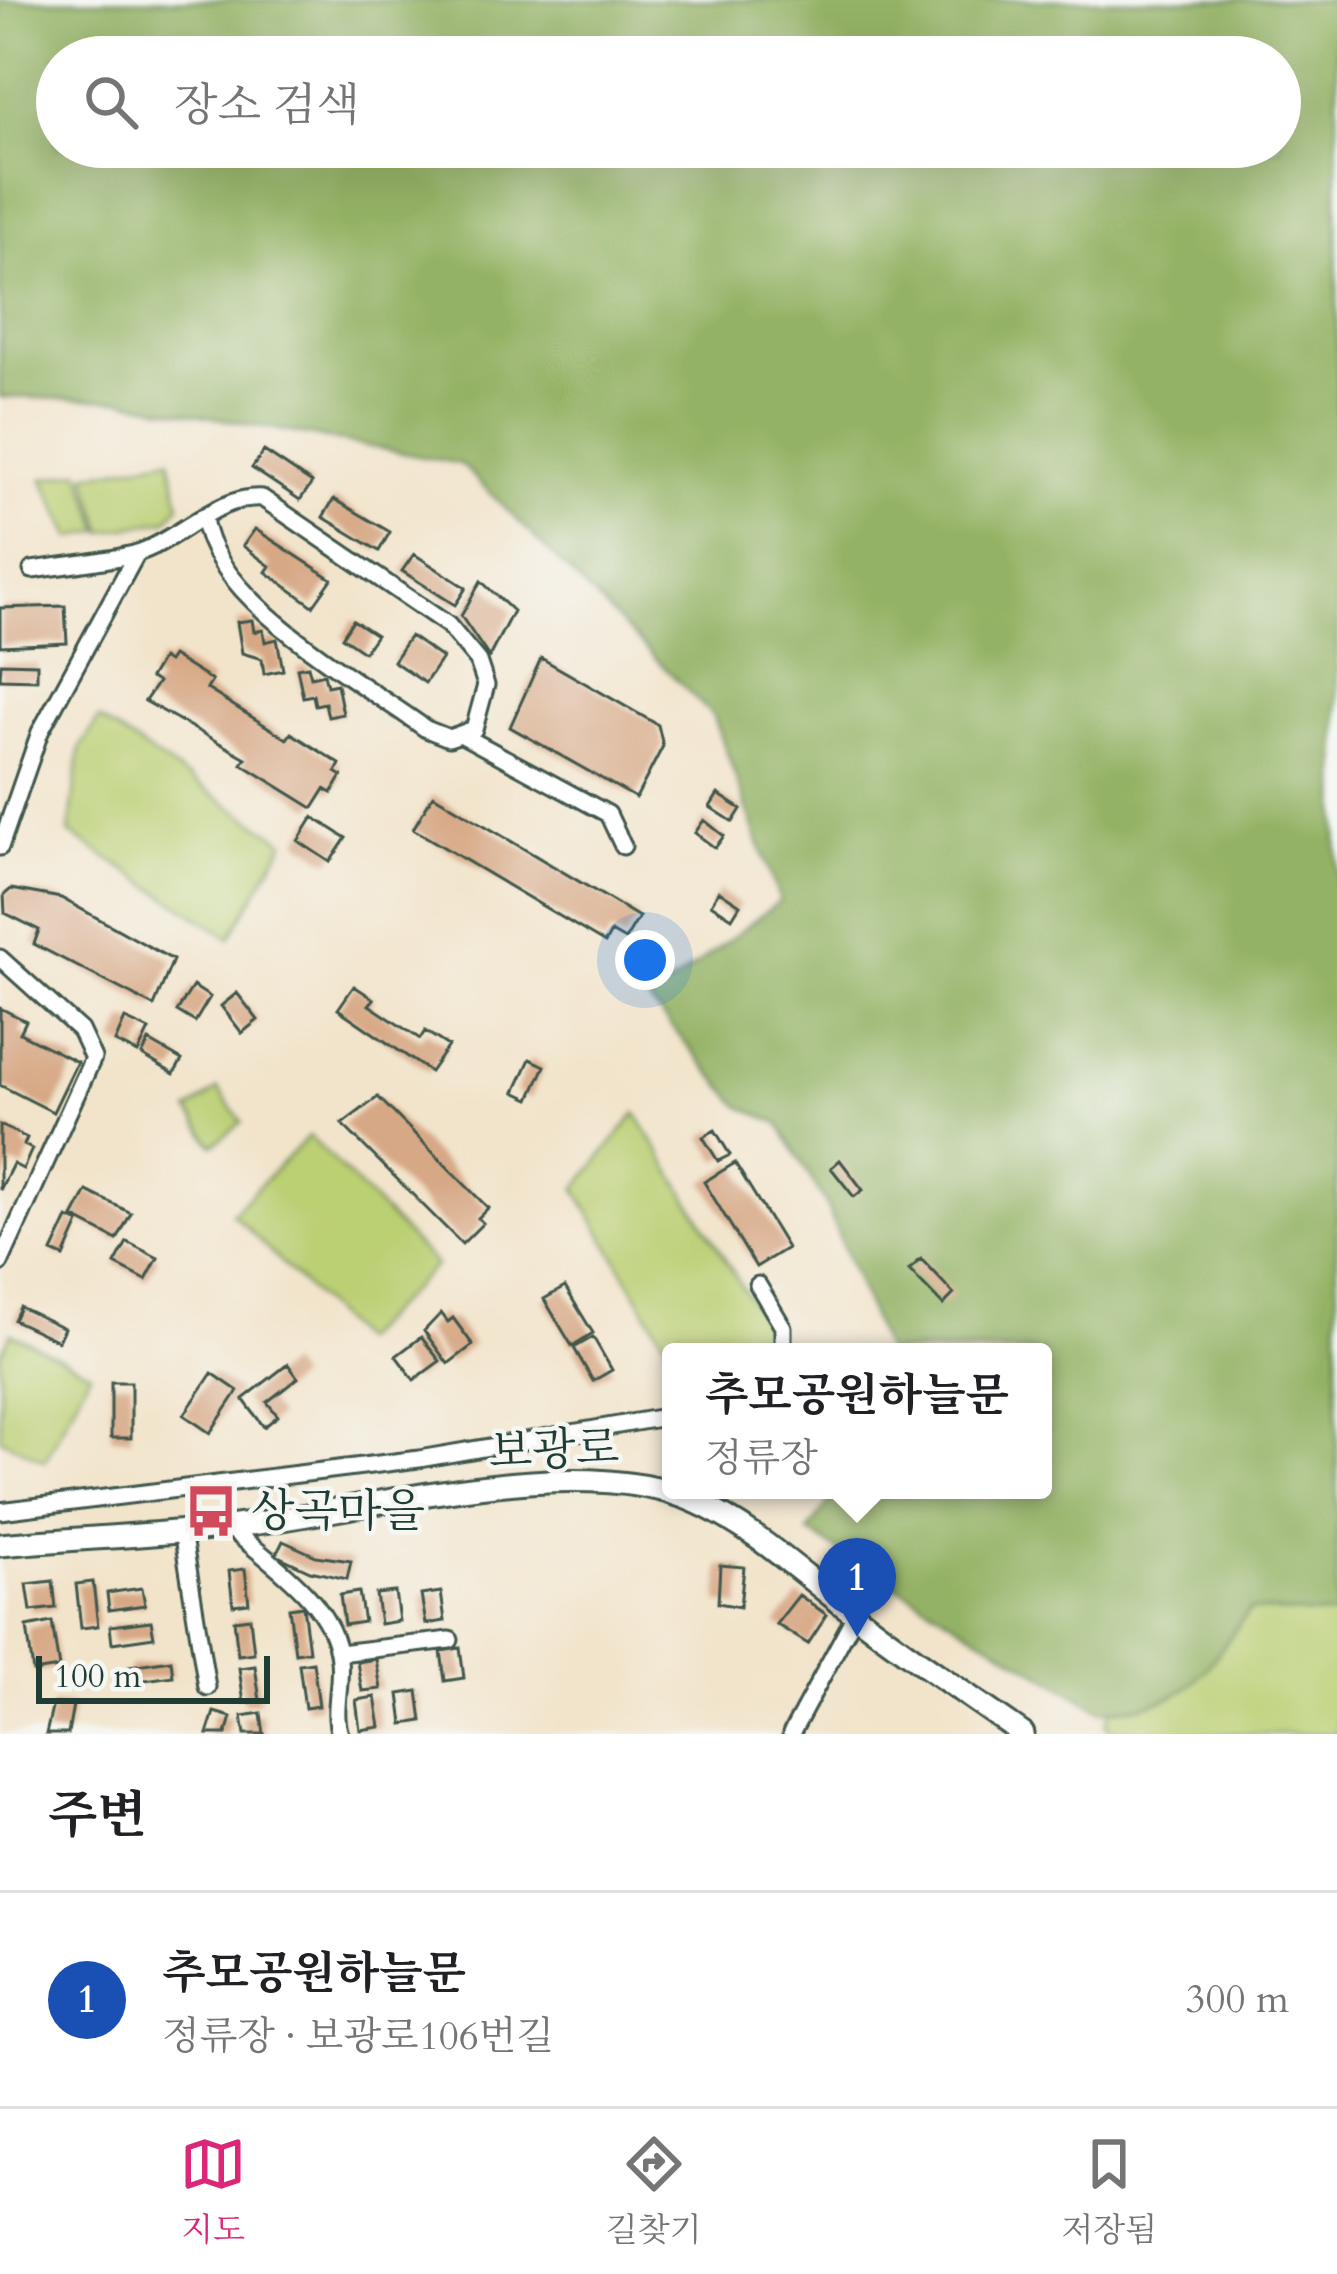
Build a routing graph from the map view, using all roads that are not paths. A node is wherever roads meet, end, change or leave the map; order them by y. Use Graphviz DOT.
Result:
graph roads {
  1 [pos="204,518"];
  2 [pos="137,553"];
  3 [pos="32,570"];
  4 [pos="462,735"];
  5 [pos="623,846"];
  6 [pos="0,847"];
  7 [pos="0,958"];
  8 [pos="0,1263"];
  9 [pos="758,1285"];
  10 [pos="783,1343"];
  11 [pos="662,1418"];
  12 [pos="662,1492"];
  13 [pos="688,1499"];
  14 [pos="0,1511"];
  15 [pos="229,1527"];
  16 [pos="182,1531"];
  17 [pos="0,1545"];
  18 [pos="855,1615"];
  19 [pos="450,1640"];
  20 [pos="339,1653"];
  21 [pos="207,1687"];
  22 [pos="334,1732"];
  23 [pos="791,1734"];
  24 [pos="1023,1734"];
  1 -- 2 [label="street"];
  1 -- 4 [label="street"];
  1 -- 4 [label="street"];
  2 -- 3 [label="street"];
  2 -- 6 [label="street"];
  4 -- 5 [label="street"];
  7 -- 8 [label="street"];
  9 -- 10 [label="street"];
  11 -- 14 [label="street"];
  12 -- 15 [label="main road, 보광로"];
  13 -- 18 [label="main road, 보광로"];
  15 -- 16 [label="main road, 보광로"];
  15 -- 20 [label="street"];
  16 -- 17 [label="main road, 보광로"];
  16 -- 21 [label="street"];
  18 -- 23 [label="street"];
  18 -- 24 [label="main road, 보광로"];
  19 -- 20 [label="street"];
  20 -- 22 [label="street"];
}
